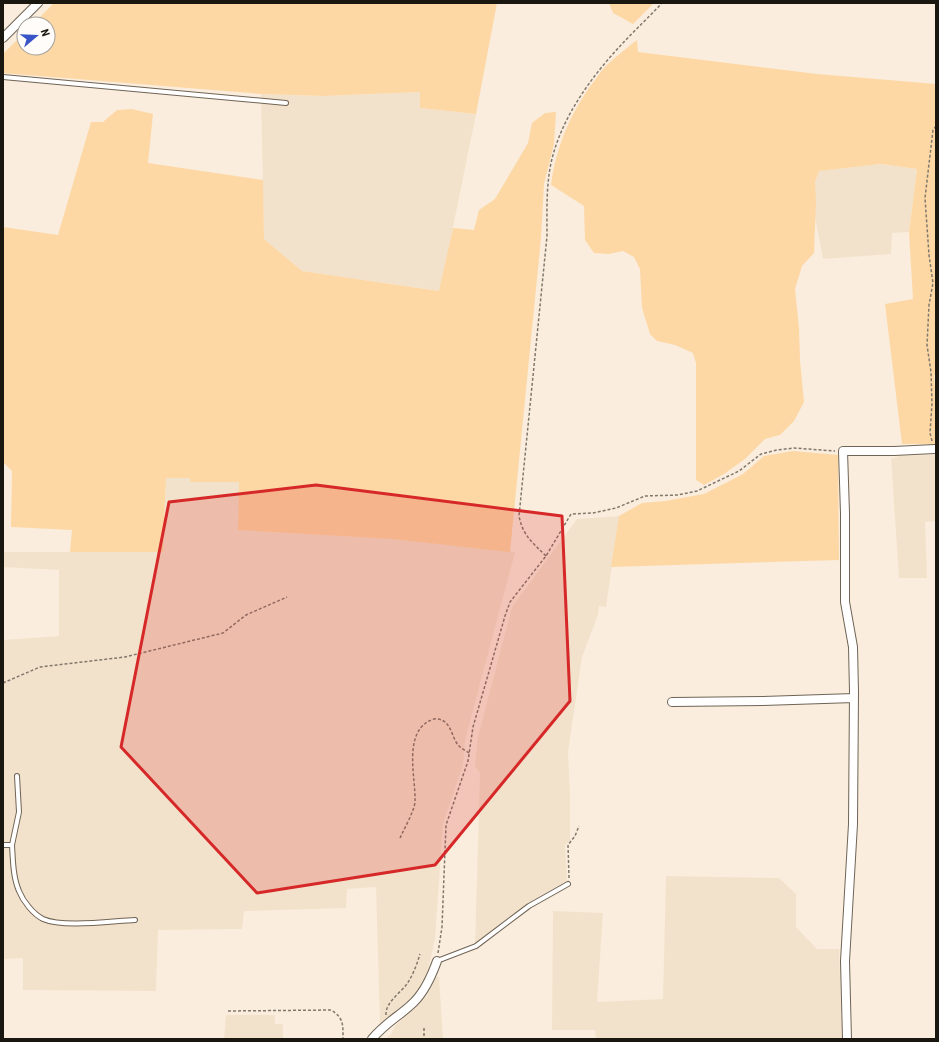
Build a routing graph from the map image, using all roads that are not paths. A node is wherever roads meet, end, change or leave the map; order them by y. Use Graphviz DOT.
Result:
graph roads {
  1 [pos="38,3"];
  2 [pos="3,38"];
  3 [pos="3,77"];
  4 [pos="286,102"];
  5 [pos="934,449"];
  6 [pos="854,698"];
  7 [pos="672,702"];
  8 [pos="17,776"];
  9 [pos="3,845"];
  10 [pos="12,845"];
  11 [pos="568,884"];
  12 [pos="135,920"];
  13 [pos="437,961"];
  14 [pos="372,1039"];
  15 [pos="847,1039"];
  1 -- 2 [label="street"];
  3 -- 4 [label="lane"];
  5 -- 6 [label="street"];
  6 -- 7 [label="street"];
  6 -- 15 [label="street"];
  8 -- 10 [label="lane"];
  9 -- 10 [label="lane"];
  10 -- 12 [label="lane"];
  11 -- 13 [label="lane"];
  13 -- 14 [label="street"];
}
